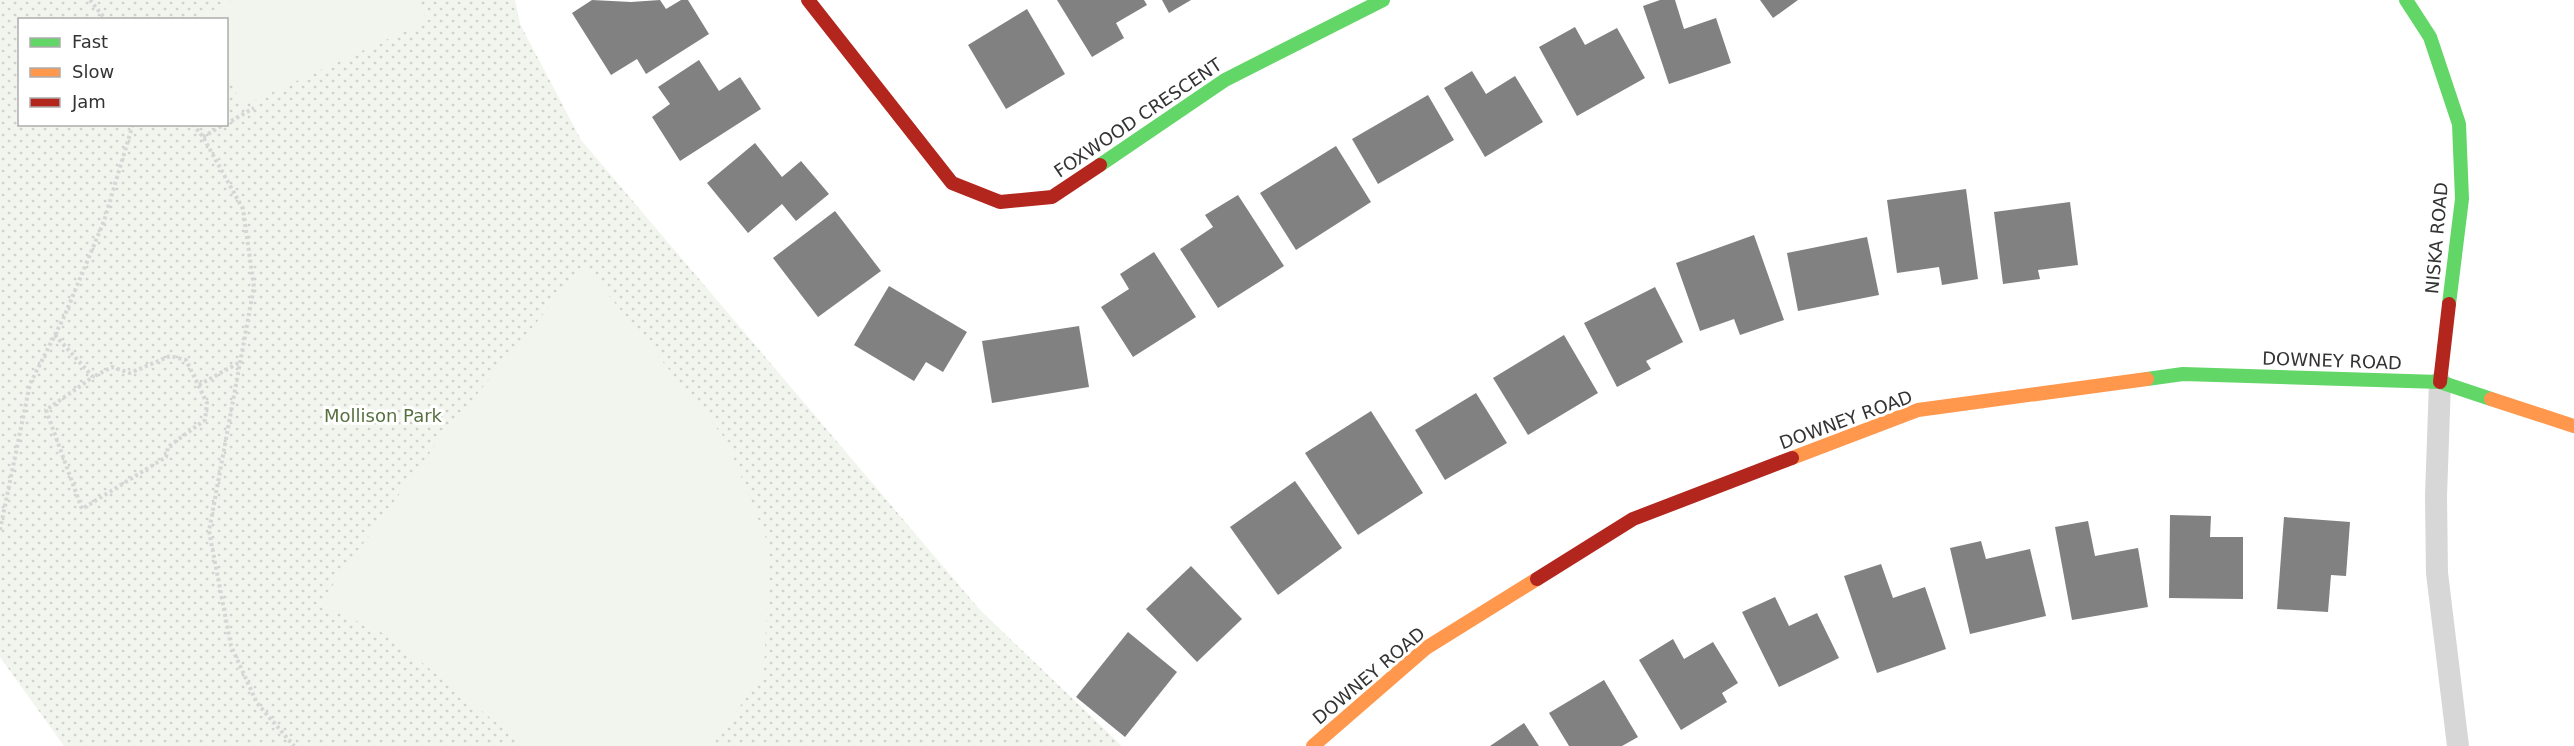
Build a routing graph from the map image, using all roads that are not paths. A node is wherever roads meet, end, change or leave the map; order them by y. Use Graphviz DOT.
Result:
graph roads {
  1 [pos="808,0"];
  2 [pos="1383,0"];
  3 [pos="2406,0"];
  4 [pos="2440,382"];
  5 [pos="2574,426"];
  6 [pos="1313,746"];
  7 [pos="2458,746"];
  1 -- 2 [label="main road, FOXWOOD CRESCENT"];
  3 -- 4 [label="main road, NISKA ROAD"];
  4 -- 5 [label="main road, DOWNEY ROAD"];
  4 -- 6 [label="main road, DOWNEY ROAD"];
  4 -- 7 [label="lane"];
}
